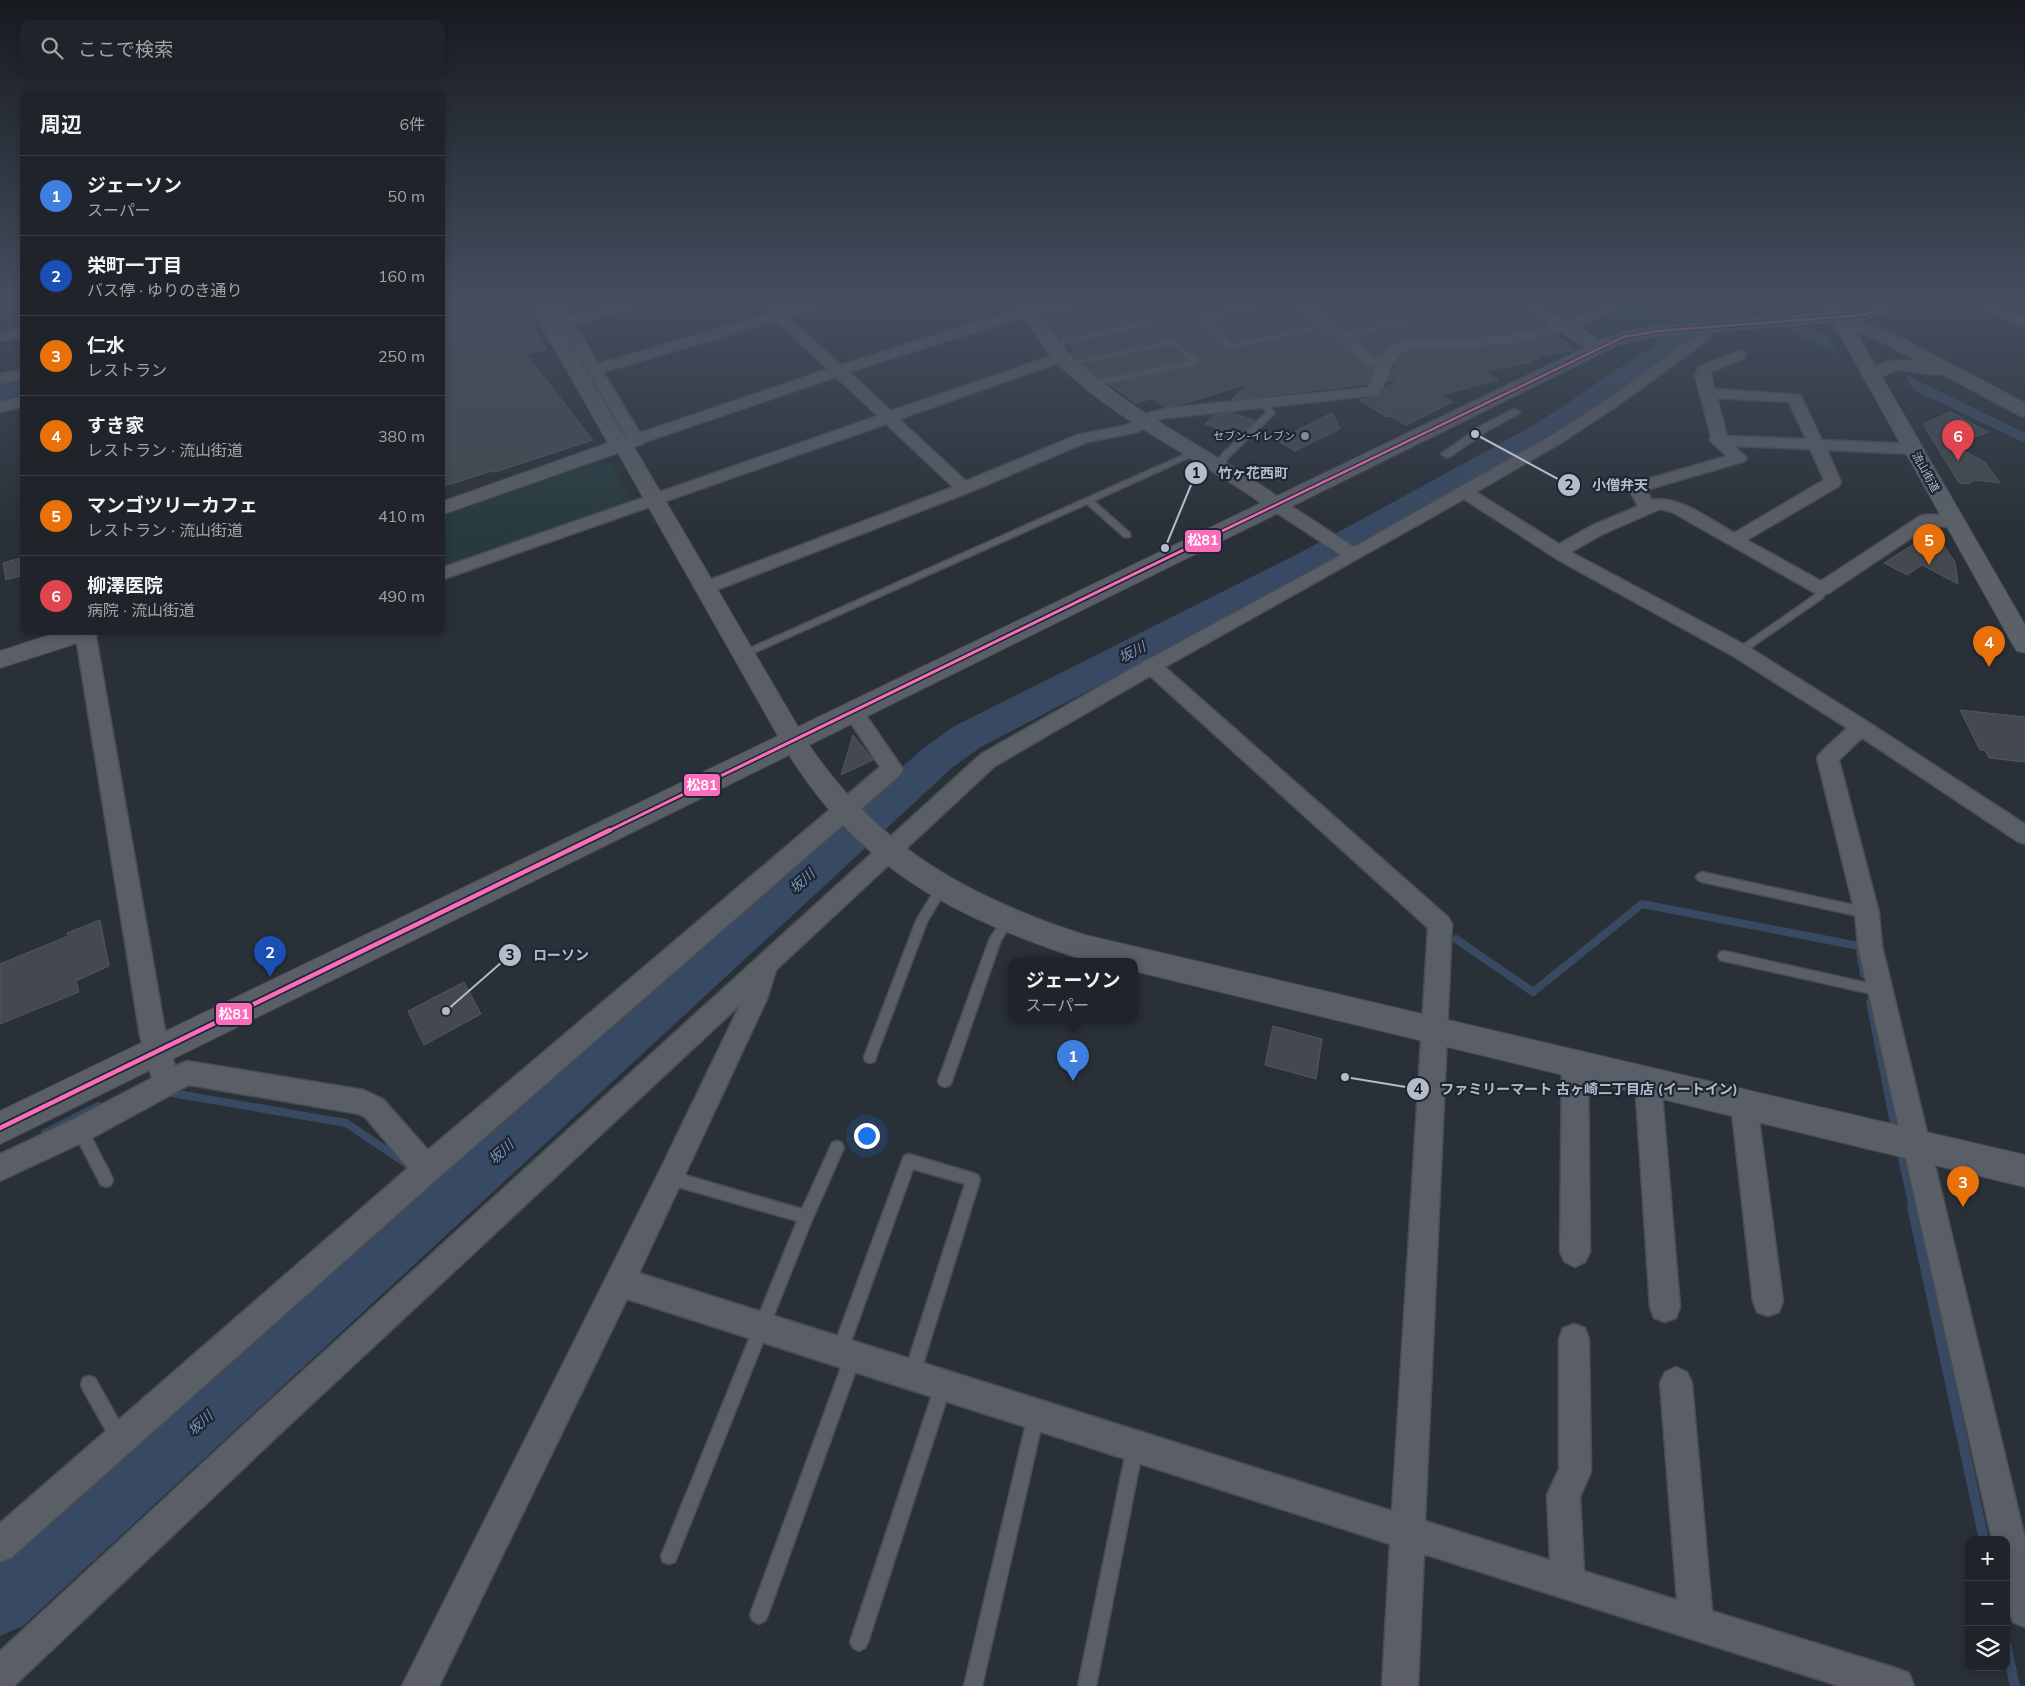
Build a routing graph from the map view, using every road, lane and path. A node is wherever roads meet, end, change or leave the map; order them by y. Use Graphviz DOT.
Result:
graph roads {
  1 [pos="582,379"];
  2 [pos="598,379"];
  3 [pos="813,379"];
  4 [pos="847,379"];
  5 [pos="996,379"];
  6 [pos="1087,379"];
  7 [pos="1118,379"];
  8 [pos="1380,379"];
  9 [pos="1534,379"];
  10 [pos="1645,379"];
  11 [pos="1704,379"];
  12 [pos="1874,379"];
  13 [pos="1960,379"];
  14 [pos="1964,379"];
  15 [pos="1970,382"];
  16 [pos="1093,384"];
  17 [pos="1707,393"];
  18 [pos="20,402"];
  19 [pos="1264,403"];
  20 [pos="0,407"];
  21 [pos="2025,411"];
  22 [pos="1514,412"];
  23 [pos="889,418"];
  24 [pos="1145,421"];
  25 [pos="1720,439"];
  26 [pos="1816,443"];
  27 [pos="626,444"];
  28 [pos="1913,450"];
  29 [pos="1196,453"];
  30 [pos="1447,454"];
  31 [pos="1218,467"];
  32 [pos="964,488"];
  33 [pos="1465,492"];
  34 [pos="654,500"];
  35 [pos="1088,501"];
  36 [pos="1277,505"];
  37 [pos="445,508"];
  38 [pos="1648,508"];
  39 [pos="1954,522"];
  40 [pos="1127,535"];
  41 [pos="1734,540"];
  42 [pos="1558,552"];
  43 [pos="1352,554"];
  44 [pos="445,573"];
  45 [pos="706,588"];
  46 [pos="1822,589"];
  47 [pos="77,635"];
  48 [pos="87,635"];
  49 [pos="2025,645"];
  50 [pos="1740,651"];
  51 [pos="744,654"];
  52 [pos="0,660"];
  53 [pos="1152,668"];
  54 [pos="852,710"];
  55 [pos="1861,728"];
  56 [pos="793,741"];
  57 [pos="845,811"];
  58 [pos="2025,836"];
  59 [pos="886,848"];
  60 [pos="1702,877"];
  61 [pos="942,887"];
  62 [pos="1867,913"];
  63 [pos="1009,919"];
  64 [pos="1724,956"];
  65 [pos="1131,958"];
  66 [pos="1138,960"];
  67 [pos="767,962"];
  68 [pos="1881,992"];
  69 [pos="1434,1030"];
  70 [pos="157,1051"];
  71 [pos="870,1057"];
  72 [pos="1574,1064"];
  73 [pos="945,1081"];
  74 [pos="1648,1081"];
  75 [pos="167,1083"];
  76 [pos="1744,1104"];
  77 [pos="0,1128"];
  78 [pos="80,1130"];
  79 [pos="1917,1146"];
  80 [pos="837,1148"];
  81 [pos="0,1168"];
  82 [pos="427,1169"];
  83 [pos="2025,1171"];
  84 [pos="671,1178"];
  85 [pos="106,1180"];
  86 [pos="806,1217"];
  87 [pos="1574,1252"];
  88 [pos="620,1282"];
  89 [pos="1768,1301"];
  90 [pos="1665,1306"];
  91 [pos="762,1326"];
  92 [pos="1574,1339"];
  93 [pos="847,1353"];
  94 [pos="912,1374"];
  95 [pos="88,1384"];
  96 [pos="943,1384"];
  97 [pos="1676,1384"];
  98 [pos="1036,1414"];
  99 [pos="120,1440"];
  100 [pos="1135,1447"];
  101 [pos="1408,1532"];
  102 [pos="0,1546"];
  103 [pos="668,1556"];
  104 [pos="1568,1582"];
  105 [pos="2025,1610"];
  106 [pos="759,1615"];
  107 [pos="1696,1623"];
  108 [pos="859,1642"];
  109 [pos="0,1675"];
  110 [pos="420,1686"];
  111 [pos="973,1686"];
  112 [pos="1087,1686"];
  113 [pos="1400,1686"];
  114 [pos="1896,1686"];
  1 -- 27 [label="street"];
  2 -- 27 [label="street"];
  3 -- 27 [label="street"];
  4 -- 23 [label="street"];
  5 -- 23 [label="street"];
  6 -- 16 [label="street"];
  7 -- 16 [label="lane"];
  8 -- 19 [label="street"];
  9 -- 36 [label="street"];
  10 -- 33 [label="street"];
  11 -- 17 [label="street"];
  12 -- 28 [label="main road, 流山街道"];
  13 -- 15 [label="main road"];
  14 -- 15 [label="main road"];
  15 -- 21 [label="main road"];
  16 -- 24 [label="street"];
  17 -- 25 [label="street"];
  17 -- 26 [label="street"];
  18 -- 20 [label="street"];
  19 -- 24 [label="street"];
  19 -- 31 [label="lane"];
  22 -- 30 [label="street"];
  23 -- 32 [label="street"];
  23 -- 34 [label="street"];
  24 -- 29 [label="street"];
  24 -- 32 [label="street"];
  25 -- 26 [label="street"];
  25 -- 38 [label="street"];
  26 -- 28 [label="street"];
  26 -- 41 [label="street"];
  27 -- 34 [label="street"];
  27 -- 37 [label="street"];
  28 -- 39 [label="main road, 流山街道"];
  29 -- 31 [label="street"];
  29 -- 35 [label="lane"];
  31 -- 36 [label="street"];
  32 -- 45 [label="street"];
  33 -- 42 [label="street"];
  33 -- 43 [label="street"];
  34 -- 44 [label="street"];
  34 -- 45 [label="street"];
  35 -- 40 [label="lane"];
  35 -- 51 [label="lane"];
  36 -- 43 [label="street"];
  36 -- 54 [label="street"];
  38 -- 41 [label="street"];
  38 -- 42 [label="street"];
  39 -- 46 [label="street"];
  39 -- 49 [label="main road, 流山街道"];
  41 -- 46 [label="street"];
  42 -- 50 [label="street"];
  43 -- 53 [label="street"];
  45 -- 51 [label="street"];
  46 -- 50 [label="lane"];
  47 -- 52 [label="street"];
  48 -- 70 [label="street"];
  50 -- 55 [label="street"];
  51 -- 56 [label="street"];
  53 -- 59 [label="street"];
  53 -- 69 [label="street"];
  54 -- 56 [label="street"];
  54 -- 57 [label="street"];
  55 -- 58 [label="street"];
  55 -- 62 [label="street"];
  56 -- 57 [label="street"];
  56 -- 70 [label="street"];
  57 -- 59 [label="street"];
  57 -- 82 [label="street"];
  59 -- 61 [label="street"];
  59 -- 67 [label="street"];
  60 -- 62 [label="lane"];
  61 -- 63 [label="street"];
  61 -- 71 [label="lane"];
  62 -- 68 [label="street"];
  63 -- 65 [label="street"];
  63 -- 73 [label="lane"];
  64 -- 68 [label="lane"];
  66 -- 69 [label="street"];
  67 -- 84 [label="street"];
  67 -- 109 [label="street"];
  68 -- 79 [label="street"];
  69 -- 72 [label="street"];
  69 -- 101 [label="street"];
  70 -- 75 [label="street"];
  70 -- 77 [label="street"];
  72 -- 74 [label="street"];
  72 -- 87 [label="street"];
  74 -- 76 [label="street"];
  74 -- 90 [label="street"];
  75 -- 78 [label="street"];
  75 -- 82 [label="street"];
  76 -- 79 [label="street"];
  76 -- 89 [label="street"];
  78 -- 81 [label="street"];
  78 -- 85 [label="lane"];
  79 -- 83 [label="street"];
  79 -- 105 [label="street"];
  80 -- 86 [label="lane"];
  82 -- 99 [label="street"];
  84 -- 86 [label="lane"];
  84 -- 88 [label="street"];
  86 -- 91 [label="lane"];
  88 -- 91 [label="street"];
  88 -- 110 [label="street"];
  91 -- 93 [label="street"];
  91 -- 103 [label="lane"];
  92 -- 104 [label="street"];
  93 -- 94 [label="street"];
  93 -- 94 [label="lane"];
  93 -- 106 [label="lane"];
  94 -- 96 [label="street"];
  95 -- 99 [label="lane"];
  96 -- 98 [label="street"];
  96 -- 108 [label="lane"];
  97 -- 107 [label="street"];
  98 -- 100 [label="street"];
  98 -- 111 [label="lane"];
  99 -- 102 [label="street"];
  100 -- 101 [label="street"];
  100 -- 112 [label="lane"];
  101 -- 104 [label="street"];
  101 -- 113 [label="street"];
  104 -- 107 [label="street"];
  107 -- 114 [label="street"];
}
